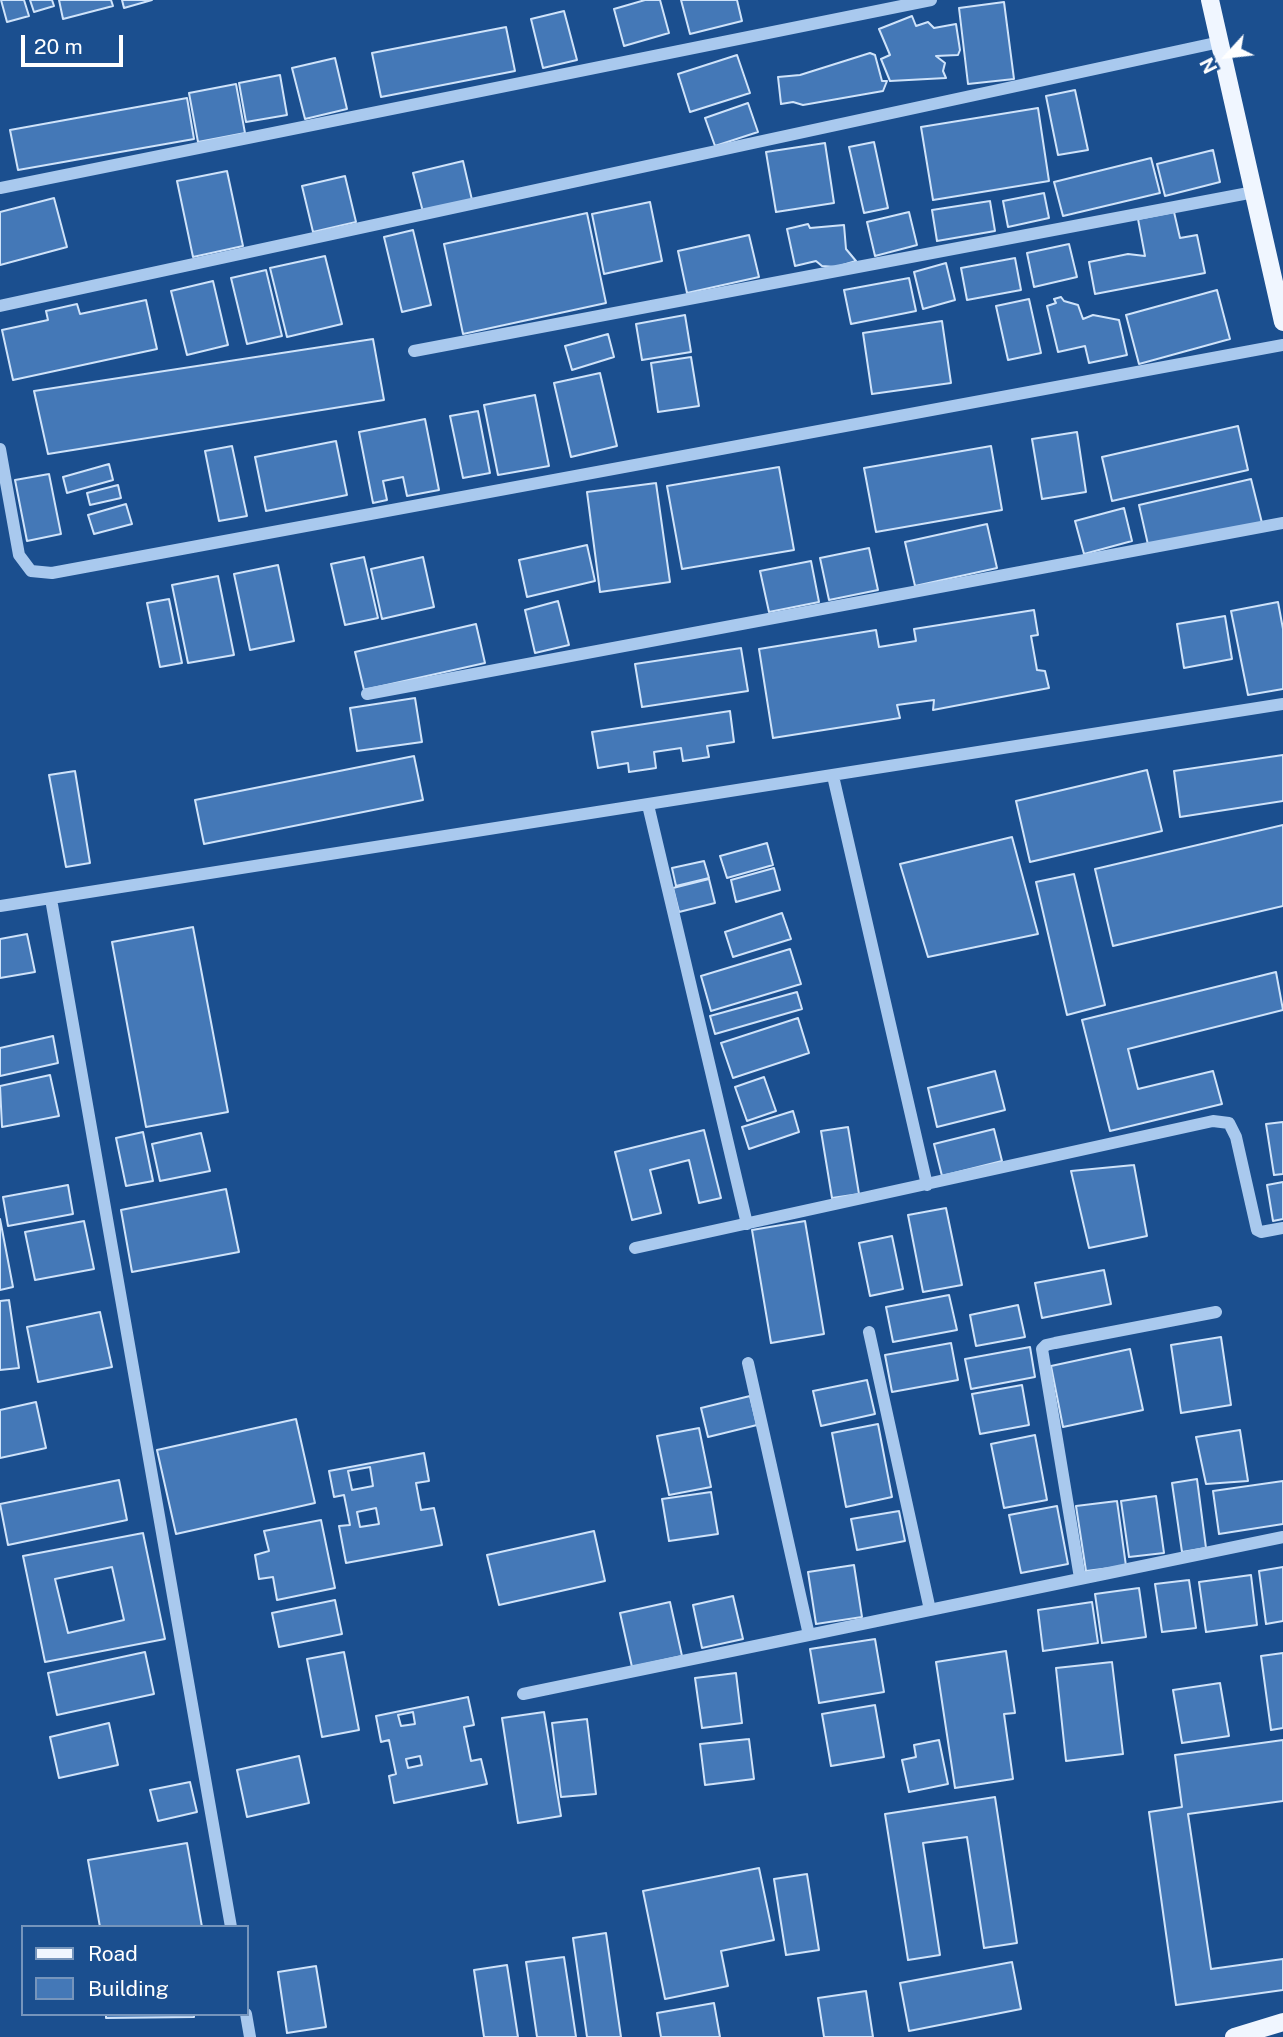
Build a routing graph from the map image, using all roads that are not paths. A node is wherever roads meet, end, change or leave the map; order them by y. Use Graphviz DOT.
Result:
graph roads {
  1 [pos="931,0"];
  2 [pos="1210,0"];
  3 [pos="1220,42"];
  4 [pos="0,188"];
  5 [pos="1254,192"];
  6 [pos="0,306"];
  7 [pos="1283,322"];
  8 [pos="1283,345"];
  9 [pos="414,351"];
  10 [pos="0,449"];
  11 [pos="1283,523"];
  12 [pos="367,694"];
  13 [pos="1283,704"];
  14 [pos="833,776"];
  15 [pos="648,805"];
  16 [pos="51,899"];
  17 [pos="0,906"];
  18 [pos="927,1185"];
  19 [pos="747,1224"];
  20 [pos="1283,1228"];
  21 [pos="635,1248"];
  22 [pos="1216,1312"];
  23 [pos="869,1332"];
  24 [pos="748,1363"];
  25 [pos="1283,1537"];
  26 [pos="1080,1578"];
  27 [pos="930,1609"];
  28 [pos="808,1635"];
  29 [pos="523,1694"];
  30 [pos="230,1925"];
  31 [pos="246,2016"];
  32 [pos="1283,2022"];
  33 [pos="250,2037"];
  34 [pos="1234,2037"];
  1 -- 4 [label="street"];
  2 -- 3 [label="main road"];
  3 -- 5 [label="main road"];
  3 -- 6 [label="street"];
  5 -- 7 [label="main road"];
  5 -- 9 [label="street"];
  8 -- 10 [label="street"];
  11 -- 12 [label="street"];
  13 -- 14 [label="street"];
  14 -- 15 [label="street"];
  14 -- 18 [label="street"];
  15 -- 16 [label="street"];
  15 -- 19 [label="street"];
  16 -- 17 [label="street"];
  16 -- 30 [label="street"];
  18 -- 19 [label="street"];
  18 -- 20 [label="street"];
  19 -- 21 [label="street"];
  22 -- 26 [label="street"];
  23 -- 27 [label="street"];
  24 -- 28 [label="street"];
  25 -- 26 [label="street"];
  26 -- 27 [label="street"];
  27 -- 28 [label="street"];
  28 -- 29 [label="street"];
  31 -- 33 [label="street"];
  32 -- 34 [label="main road"];
}
